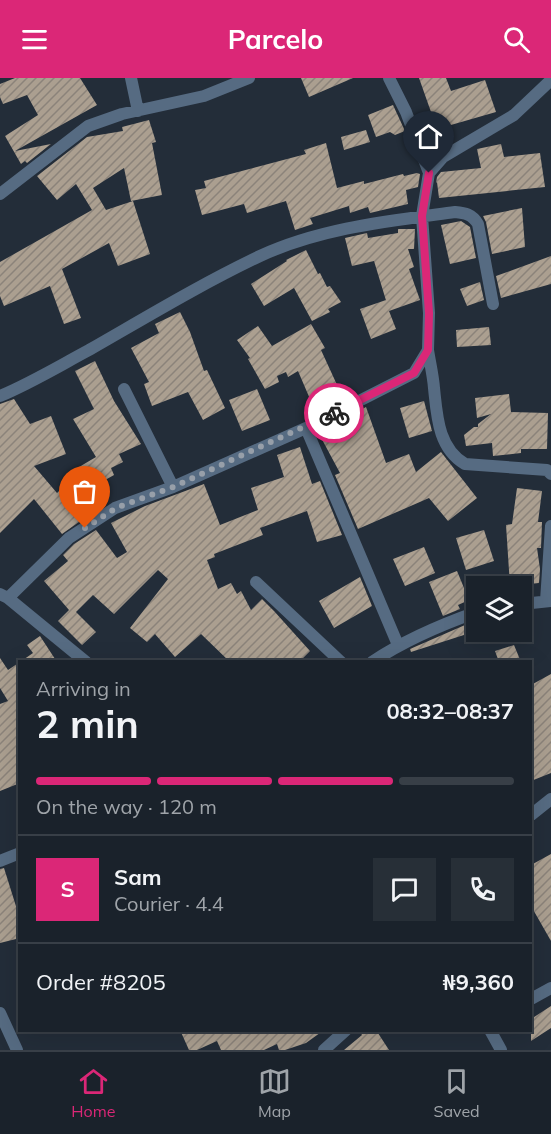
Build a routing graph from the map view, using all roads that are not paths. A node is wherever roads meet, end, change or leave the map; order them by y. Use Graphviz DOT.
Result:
graph roads {
  1 [pos="131,78"];
  2 [pos="249,78"];
  3 [pos="390,78"];
  4 [pos="551,80"];
  5 [pos="138,111"];
  6 [pos="429,173"];
  7 [pos="0,194"];
  8 [pos="422,216"];
  9 [pos="493,304"];
  10 [pos="428,350"];
  11 [pos="124,389"];
  12 [pos="0,396"];
  13 [pos="306,428"];
  14 [pos="551,474"];
  15 [pos="173,487"];
  16 [pos="551,526"];
  17 [pos="256,582"];
  18 [pos="4,596"];
  19 [pos="548,601"];
  20 [pos="532,603"];
  21 [pos="466,616"];
  22 [pos="398,645"];
  23 [pos="84,660"];
  24 [pos="339,660"];
  25 [pos="375,660"];
  26 [pos="551,799"];
  27 [pos="532,814"];
  28 [pos="18,854"];
  29 [pos="0,861"];
  30 [pos="551,988"];
  31 [pos="532,998"];
  32 [pos="0,1013"];
  33 [pos="16,1032"];
  34 [pos="344,1032"];
  35 [pos="491,1032"];
  36 [pos="17,1050"];
  37 [pos="324,1050"];
  38 [pos="501,1050"];
  1 -- 5 [label="street"];
  2 -- 5 [label="street"];
  3 -- 6 [label="street"];
  4 -- 6 [label="street"];
  5 -- 7 [label="street"];
  6 -- 8 [label="street"];
  8 -- 9 [label="street"];
  8 -- 10 [label="street"];
  8 -- 12 [label="street"];
  10 -- 13 [label="street"];
  10 -- 14 [label="street"];
  11 -- 15 [label="street"];
  13 -- 15 [label="street"];
  13 -- 22 [label="street"];
  15 -- 18 [label="street"];
  16 -- 19 [label="street"];
  17 -- 24 [label="street"];
  18 -- 23 [label="street"];
  19 -- 20 [label="street"];
  21 -- 22 [label="street"];
  22 -- 25 [label="street"];
  26 -- 27 [label="street"];
  28 -- 29 [label="street"];
  30 -- 31 [label="street"];
  32 -- 33 [label="street"];
  33 -- 36 [label="street"];
  34 -- 37 [label="street"];
  35 -- 38 [label="street"];
}
